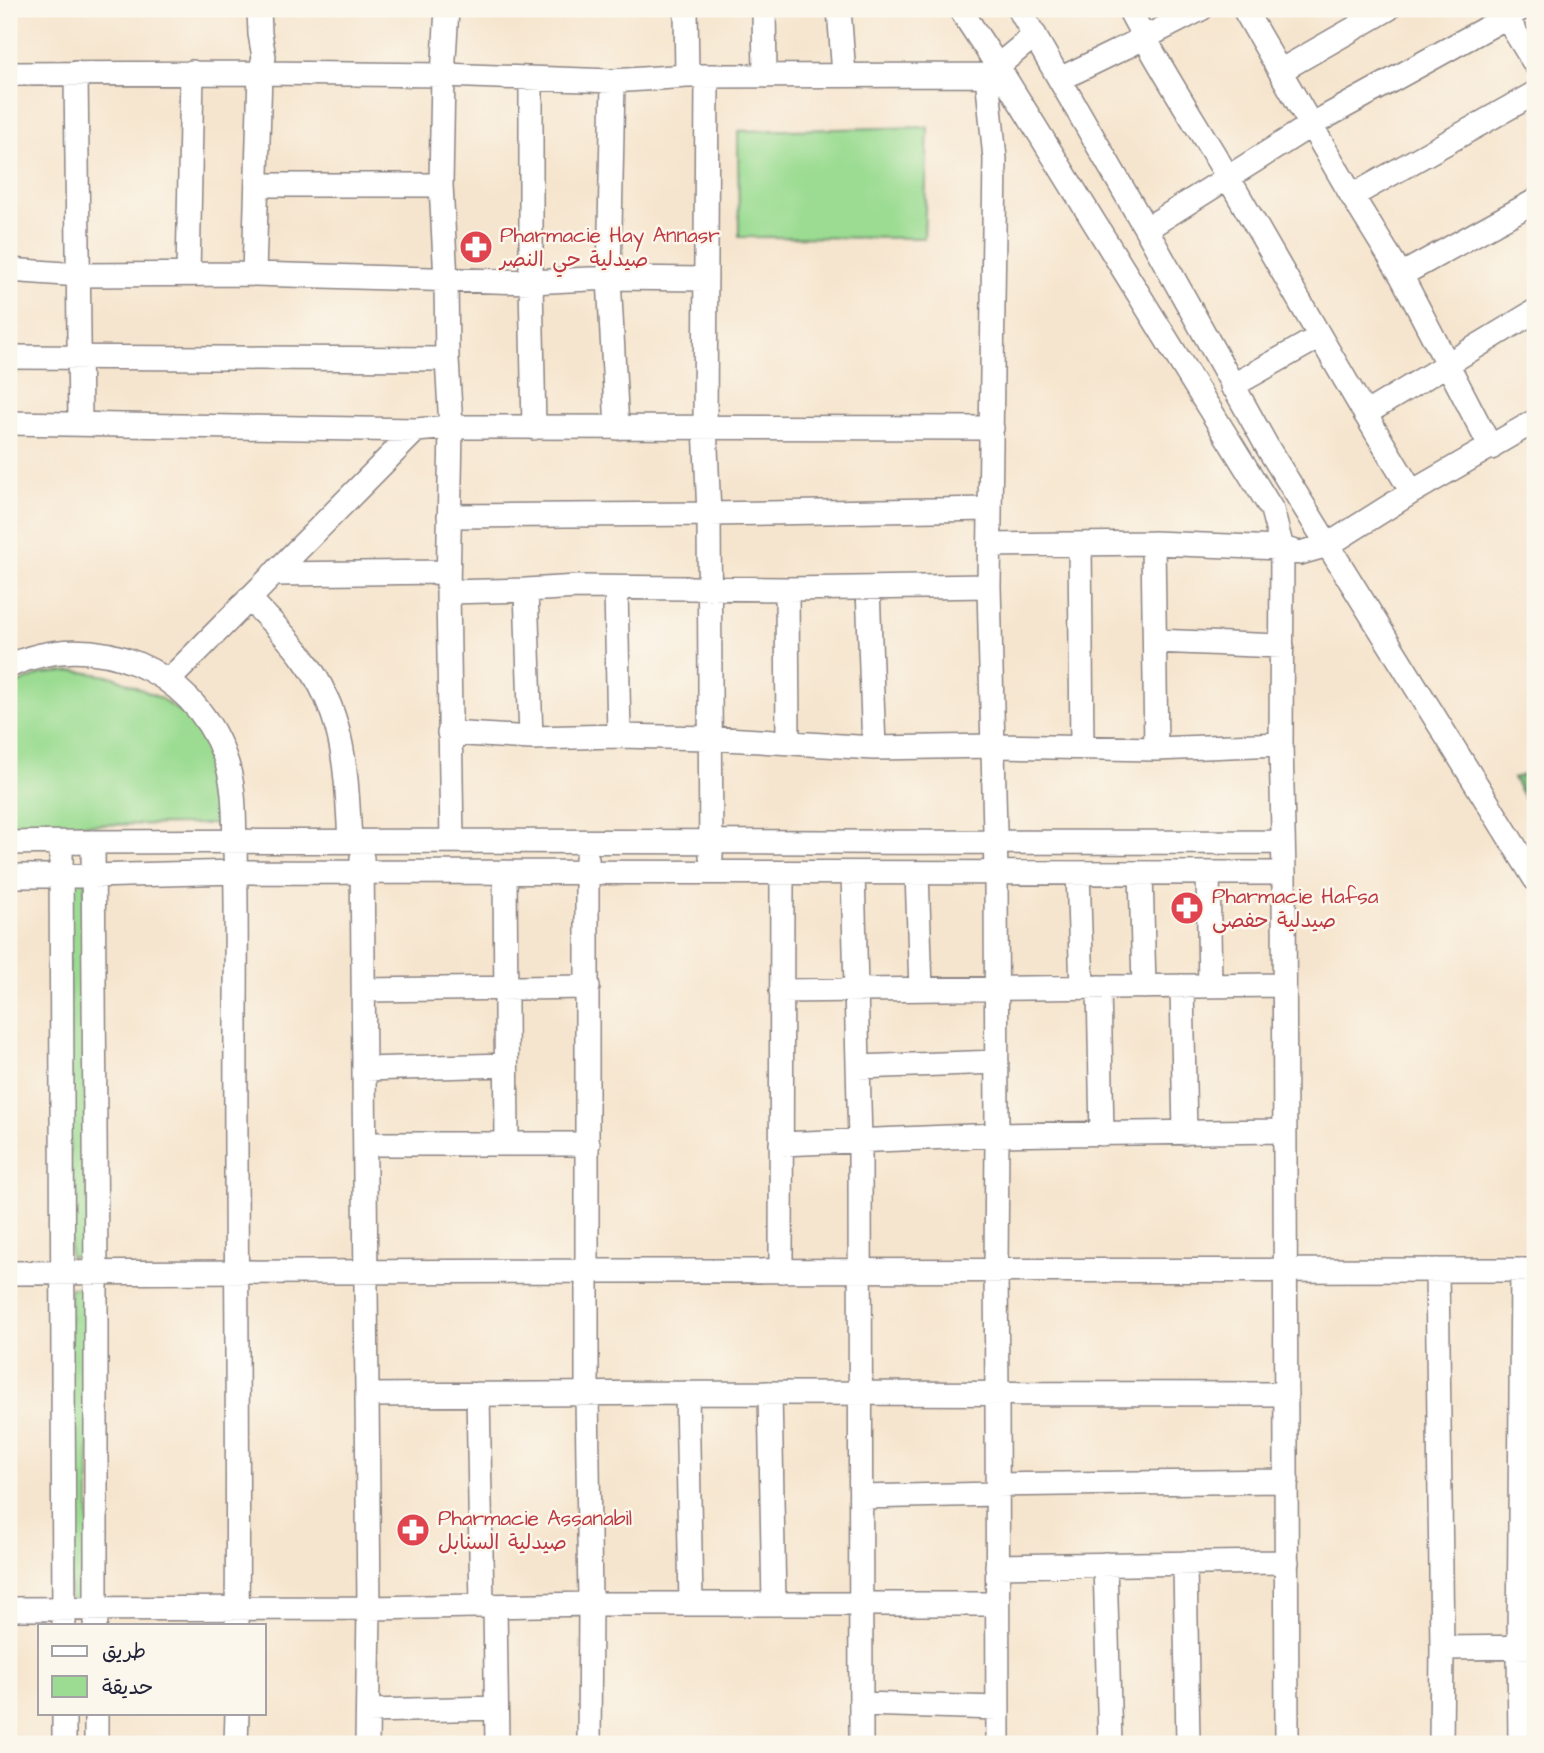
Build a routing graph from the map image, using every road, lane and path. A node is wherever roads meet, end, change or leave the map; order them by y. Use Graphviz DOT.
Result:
graph roads {
  1 [pos="259,9"];
  2 [pos="447,9"];
  3 [pos="686,9"];
  4 [pos="764,9"];
  5 [pos="839,9"];
  6 [pos="960,9"];
  7 [pos="1019,9"];
  8 [pos="1129,9"];
  9 [pos="1201,9"];
  10 [pos="1244,9"];
  11 [pos="1388,9"];
  12 [pos="1509,11"];
  13 [pos="1035,35"];
  14 [pos="1144,38"];
  15 [pos="1535,64"];
  16 [pos="992,70"];
  17 [pos="1280,71"];
  18 [pos="192,72"];
  19 [pos="76,73"];
  20 [pos="260,73"];
  21 [pos="9,74"];
  22 [pos="443,75"];
  23 [pos="844,75"];
  24 [pos="697,76"];
  25 [pos="765,76"];
  26 [pos="531,79"];
  27 [pos="1060,79"];
  28 [pos="613,81"];
  29 [pos="1535,93"];
  30 [pos="1311,125"];
  31 [pos="1228,178"];
  32 [pos="257,185"];
  33 [pos="441,185"];
  34 [pos="1352,196"];
  35 [pos="1535,201"];
  36 [pos="1146,229"];
  37 [pos="9,270"];
  38 [pos="188,274"];
  39 [pos="254,274"];
  40 [pos="79,275"];
  41 [pos="1401,275"];
  42 [pos="609,278"];
  43 [pos="706,279"];
  44 [pos="446,280"];
  45 [pos="531,282"];
  46 [pos="1535,312"];
  47 [pos="1319,337"];
  48 [pos="80,356"];
  49 [pos="9,357"];
  50 [pos="447,359"];
  51 [pos="1448,364"];
  52 [pos="1232,386"];
  53 [pos="1364,414"];
  54 [pos="1535,421"];
  55 [pos="9,423"];
  56 [pos="80,424"];
  57 [pos="705,426"];
  58 [pos="451,427"];
  59 [pos="534,428"];
  60 [pos="617,428"];
  61 [pos="992,428"];
  62 [pos="416,430"];
  63 [pos="1491,448"];
  64 [pos="1412,492"];
  65 [pos="990,509"];
  66 [pos="709,514"];
  67 [pos="449,516"];
  68 [pos="1153,543"];
  69 [pos="991,545"];
  70 [pos="1080,545"];
  71 [pos="1328,545"];
  72 [pos="1282,548"];
  73 [pos="273,574"];
  74 [pos="448,582"];
  75 [pos="989,586"];
  76 [pos="617,588"];
  77 [pos="868,588"];
  78 [pos="709,589"];
  79 [pos="788,589"];
  80 [pos="526,590"];
  81 [pos="248,598"];
  82 [pos="1155,640"];
  83 [pos="1282,646"];
  84 [pos="9,666"];
  85 [pos="169,680"];
  86 [pos="449,733"];
  87 [pos="619,736"];
  88 [pos="531,738"];
  89 [pos="709,738"];
  90 [pos="788,742"];
  91 [pos="1281,744"];
  92 [pos="994,746"];
  93 [pos="874,748"];
  94 [pos="1082,748"];
  95 [pos="1156,749"];
  96 [pos="235,841"];
  97 [pos="356,841"];
  98 [pos="452,841"];
  99 [pos="93,842"];
  100 [pos="587,842"];
  101 [pos="710,842"];
  102 [pos="1283,842"];
  103 [pos="9,843"];
  104 [pos="61,843"];
  105 [pos="996,844"];
  106 [pos="362,872"];
  107 [pos="236,873"];
  108 [pos="505,873"];
  109 [pos="587,873"];
  110 [pos="711,873"];
  111 [pos="782,873"];
  112 [pos="853,873"];
  113 [pos="917,873"];
  114 [pos="996,873"];
  115 [pos="1078,873"];
  116 [pos="1141,873"];
  117 [pos="1208,873"];
  118 [pos="1284,873"];
  119 [pos="9,876"];
  120 [pos="61,876"];
  121 [pos="93,876"];
  122 [pos="1535,879"];
  123 [pos="1284,985"];
  124 [pos="1182,986"];
  125 [pos="1210,986"];
  126 [pos="587,987"];
  127 [pos="1090,987"];
  128 [pos="1144,987"];
  129 [pos="505,988"];
  130 [pos="921,989"];
  131 [pos="997,989"];
  132 [pos="364,990"];
  133 [pos="856,990"];
  134 [pos="781,991"];
  135 [pos="997,1062"];
  136 [pos="506,1065"];
  137 [pos="858,1067"];
  138 [pos="365,1069"];
  139 [pos="1285,1132"];
  140 [pos="1185,1133"];
  141 [pos="1102,1134"];
  142 [pos="997,1135"];
  143 [pos="860,1141"];
  144 [pos="366,1144"];
  145 [pos="508,1144"];
  146 [pos="588,1144"];
  147 [pos="781,1144"];
  148 [pos="587,1270"];
  149 [pos="781,1270"];
  150 [pos="861,1270"];
  151 [pos="996,1270"];
  152 [pos="1286,1270"];
  153 [pos="1437,1270"];
  154 [pos="1529,1270"];
  155 [pos="366,1271"];
  156 [pos="235,1272"];
  157 [pos="9,1273"];
  158 [pos="63,1273"];
  159 [pos="96,1273"];
  160 [pos="997,1392"];
  161 [pos="587,1393"];
  162 [pos="687,1393"];
  163 [pos="770,1393"];
  164 [pos="861,1393"];
  165 [pos="478,1394"];
  166 [pos="1286,1394"];
  167 [pos="367,1395"];
  168 [pos="1287,1481"];
  169 [pos="997,1490"];
  170 [pos="861,1497"];
  171 [pos="1287,1562"];
  172 [pos="1185,1563"];
  173 [pos="1105,1564"];
  174 [pos="997,1566"];
  175 [pos="1527,1575"];
  176 [pos="590,1604"];
  177 [pos="691,1604"];
  178 [pos="774,1604"];
  179 [pos="861,1604"];
  180 [pos="996,1604"];
  181 [pos="488,1606"];
  182 [pos="369,1608"];
  183 [pos="9,1609"];
  184 [pos="96,1617"];
  185 [pos="237,1617"];
  186 [pos="64,1618"];
  187 [pos="1527,1647"];
  188 [pos="1442,1648"];
  189 [pos="861,1704"];
  190 [pos="496,1708"];
  191 [pos="998,1708"];
  192 [pos="368,1711"];
  193 [pos="64,1714"];
  194 [pos="96,1714"];
  195 [pos="237,1714"];
  196 [pos="64,1744"];
  197 [pos="96,1744"];
  198 [pos="236,1744"];
  199 [pos="367,1744"];
  200 [pos="497,1744"];
  201 [pos="589,1744"];
  202 [pos="861,1744"];
  203 [pos="998,1744"];
  204 [pos="1110,1744"];
  205 [pos="1188,1744"];
  206 [pos="1287,1744"];
  207 [pos="1441,1744"];
  208 [pos="1520,1744"];
  1 -- 20 [label="street"];
  2 -- 22 [label="street"];
  3 -- 24 [label="street"];
  4 -- 25 [label="street"];
  5 -- 23 [label="street"];
  6 -- 16 [label="street"];
  7 -- 13 [label="street"];
  8 -- 14 [label="street"];
  9 -- 14 [label="street"];
  10 -- 17 [label="street"];
  11 -- 17 [label="street"];
  12 -- 15 [label="street"];
  12 -- 30 [label="street"];
  13 -- 16 [label="street"];
  13 -- 27 [label="street"];
  14 -- 27 [label="street"];
  14 -- 31 [label="street"];
  16 -- 23 [label="street"];
  16 -- 61 [label="street"];
  16 -- 72 [label="street"];
  17 -- 30 [label="street"];
  18 -- 19 [label="street"];
  18 -- 20 [label="street"];
  18 -- 38 [label="street"];
  19 -- 21 [label="street"];
  19 -- 40 [label="street"];
  20 -- 22 [label="street"];
  20 -- 32 [label="street"];
  22 -- 26 [label="street"];
  22 -- 33 [label="street"];
  23 -- 25 [label="street"];
  24 -- 25 [label="street"];
  24 -- 28 [label="street"];
  24 -- 43 [label="street"];
  26 -- 28 [label="street"];
  26 -- 45 [label="street"];
  27 -- 36 [label="street"];
  28 -- 42 [label="street"];
  29 -- 34 [label="street"];
  30 -- 31 [label="street"];
  30 -- 34 [label="street"];
  31 -- 36 [label="street"];
  31 -- 47 [label="street"];
  32 -- 33 [label="street"];
  32 -- 39 [label="street"];
  33 -- 44 [label="street"];
  34 -- 41 [label="street"];
  35 -- 41 [label="street"];
  36 -- 52 [label="street"];
  37 -- 40 [label="street"];
  38 -- 39 [label="street"];
  38 -- 40 [label="street"];
  39 -- 44 [label="street"];
  40 -- 48 [label="street"];
  41 -- 51 [label="street"];
  42 -- 43 [label="street"];
  42 -- 45 [label="street"];
  42 -- 60 [label="street"];
  43 -- 57 [label="street"];
  44 -- 45 [label="street"];
  44 -- 50 [label="street"];
  45 -- 59 [label="street"];
  46 -- 51 [label="street"];
  47 -- 52 [label="street"];
  47 -- 53 [label="street"];
  48 -- 49 [label="street"];
  48 -- 50 [label="street"];
  48 -- 56 [label="street"];
  50 -- 58 [label="street"];
  51 -- 53 [label="street"];
  51 -- 63 [label="street"];
  52 -- 71 [label="street"];
  53 -- 64 [label="street"];
  54 -- 63 [label="street"];
  55 -- 56 [label="street"];
  56 -- 62 [label="street"];
  57 -- 60 [label="street"];
  57 -- 61 [label="street"];
  57 -- 66 [label="street"];
  58 -- 59 [label="street"];
  58 -- 62 [label="street"];
  58 -- 67 [label="street"];
  59 -- 60 [label="street"];
  61 -- 65 [label="street"];
  62 -- 73 [label="street"];
  63 -- 64 [label="street"];
  64 -- 71 [label="street"];
  65 -- 66 [label="street"];
  65 -- 69 [label="street"];
  66 -- 67 [label="street"];
  66 -- 78 [label="street"];
  67 -- 74 [label="street"];
  68 -- 70 [label="street"];
  68 -- 72 [label="street"];
  68 -- 82 [label="street"];
  69 -- 70 [label="street"];
  69 -- 75 [label="street"];
  70 -- 94 [label="street"];
  71 -- 72 [label="street"];
  71 -- 122 [label="street"];
  72 -- 83 [label="street"];
  73 -- 74 [label="street"];
  73 -- 81 [label="street"];
  74 -- 80 [label="street"];
  74 -- 86 [label="street"];
  75 -- 77 [label="street"];
  75 -- 92 [label="street"];
  76 -- 78 [label="street"];
  76 -- 80 [label="street"];
  76 -- 87 [label="street"];
  77 -- 79 [label="street"];
  77 -- 93 [label="street"];
  78 -- 79 [label="street"];
  78 -- 89 [label="street"];
  79 -- 90 [label="street"];
  80 -- 88 [label="street"];
  81 -- 85 [label="street"];
  81 -- 97 [label="street"];
  82 -- 83 [label="street"];
  82 -- 95 [label="street"];
  83 -- 91 [label="street"];
  84 -- 85 [label="street"];
  85 -- 96 [label="street"];
  86 -- 88 [label="street"];
  86 -- 98 [label="street"];
  87 -- 88 [label="street"];
  87 -- 89 [label="street"];
  89 -- 90 [label="street"];
  89 -- 101 [label="street"];
  90 -- 93 [label="street"];
  91 -- 95 [label="street"];
  91 -- 102 [label="street"];
  92 -- 93 [label="street"];
  92 -- 94 [label="street"];
  92 -- 105 [label="street"];
  94 -- 95 [label="street"];
  96 -- 97 [label="street"];
  96 -- 99 [label="street"];
  96 -- 107 [label="street"];
  97 -- 98 [label="street"];
  97 -- 106 [label="street"];
  98 -- 100 [label="street"];
  99 -- 104 [label="street"];
  99 -- 121 [label="street"];
  100 -- 101 [label="street"];
  100 -- 109 [label="street"];
  101 -- 105 [label="street"];
  101 -- 110 [label="street"];
  102 -- 105 [label="street"];
  102 -- 118 [label="street"];
  103 -- 104 [label="street"];
  104 -- 120 [label="street"];
  105 -- 114 [label="street"];
  106 -- 107 [label="street"];
  106 -- 108 [label="street"];
  106 -- 132 [label="street"];
  107 -- 121 [label="street"];
  107 -- 156 [label="street"];
  108 -- 109 [label="street"];
  108 -- 129 [label="street"];
  109 -- 110 [label="street"];
  109 -- 126 [label="street"];
  110 -- 111 [label="street"];
  111 -- 112 [label="street"];
  111 -- 134 [label="street"];
  112 -- 113 [label="street"];
  112 -- 133 [label="street"];
  113 -- 114 [label="street"];
  113 -- 130 [label="street"];
  114 -- 115 [label="street"];
  114 -- 131 [label="street"];
  115 -- 116 [label="street"];
  115 -- 127 [label="street"];
  116 -- 117 [label="street"];
  116 -- 128 [label="street"];
  117 -- 118 [label="street"];
  117 -- 125 [label="street"];
  118 -- 123 [label="street"];
  119 -- 120 [label="street"];
  120 -- 121 [label="street"];
  120 -- 158 [label="street"];
  121 -- 159 [label="street"];
  123 -- 125 [label="street"];
  123 -- 139 [label="street"];
  124 -- 125 [label="street"];
  124 -- 128 [label="street"];
  124 -- 140 [label="street"];
  126 -- 129 [label="street"];
  126 -- 146 [label="street"];
  127 -- 128 [label="street"];
  127 -- 131 [label="street"];
  127 -- 141 [label="street"];
  129 -- 132 [label="street"];
  129 -- 136 [label="street"];
  130 -- 131 [label="street"];
  130 -- 133 [label="street"];
  131 -- 135 [label="street"];
  132 -- 138 [label="street"];
  133 -- 134 [label="street"];
  133 -- 137 [label="street"];
  134 -- 147 [label="street"];
  135 -- 137 [label="street"];
  135 -- 142 [label="street"];
  136 -- 138 [label="street"];
  136 -- 145 [label="street"];
  137 -- 143 [label="street"];
  138 -- 144 [label="street"];
  139 -- 140 [label="street"];
  139 -- 152 [label="street"];
  140 -- 141 [label="street"];
  141 -- 142 [label="street"];
  142 -- 143 [label="street"];
  142 -- 151 [label="street"];
  143 -- 147 [label="street"];
  143 -- 150 [label="street"];
  144 -- 145 [label="street"];
  144 -- 155 [label="street"];
  145 -- 146 [label="street"];
  146 -- 148 [label="street"];
  147 -- 149 [label="street"];
  148 -- 149 [label="street"];
  148 -- 155 [label="street"];
  148 -- 161 [label="street"];
  149 -- 150 [label="street"];
  150 -- 151 [label="street"];
  150 -- 164 [label="street"];
  151 -- 152 [label="street"];
  151 -- 160 [label="street"];
  152 -- 153 [label="street"];
  152 -- 166 [label="street"];
  153 -- 154 [label="street"];
  153 -- 188 [label="street"];
  154 -- 175 [label="street"];
  155 -- 156 [label="street"];
  155 -- 167 [label="street"];
  156 -- 159 [label="street"];
  156 -- 185 [label="street"];
  157 -- 158 [label="street"];
  158 -- 159 [label="street"];
  158 -- 186 [label="street"];
  159 -- 184 [label="street"];
  160 -- 164 [label="street"];
  160 -- 166 [label="street"];
  160 -- 169 [label="street"];
  161 -- 162 [label="street"];
  161 -- 165 [label="street"];
  161 -- 176 [label="street"];
  162 -- 163 [label="street"];
  162 -- 177 [label="street"];
  163 -- 164 [label="street"];
  163 -- 178 [label="street"];
  164 -- 170 [label="street"];
  165 -- 167 [label="street"];
  165 -- 181 [label="street"];
  166 -- 168 [label="street"];
  167 -- 182 [label="street"];
  168 -- 169 [label="street"];
  168 -- 171 [label="street"];
  169 -- 170 [label="street"];
  169 -- 174 [label="street"];
  170 -- 179 [label="street"];
  171 -- 172 [label="street"];
  171 -- 206 [label="street"];
  172 -- 173 [label="street"];
  172 -- 205 [label="street"];
  173 -- 174 [label="street"];
  173 -- 204 [label="street"];
  174 -- 180 [label="street"];
  175 -- 187 [label="street"];
  176 -- 177 [label="street"];
  176 -- 181 [label="street"];
  176 -- 201 [label="street"];
  177 -- 178 [label="street"];
  178 -- 179 [label="street"];
  179 -- 180 [label="street"];
  179 -- 189 [label="street"];
  180 -- 191 [label="street"];
  181 -- 182 [label="street"];
  181 -- 190 [label="street"];
  182 -- 185 [label="street"];
  182 -- 192 [label="street"];
  183 -- 186 [label="street"];
  184 -- 185 [label="street"];
  184 -- 186 [label="street"];
  187 -- 188 [label="street"];
  187 -- 208 [label="street"];
  188 -- 207 [label="street"];
  189 -- 191 [label="street"];
  189 -- 202 [label="street"];
  190 -- 192 [label="street"];
  190 -- 200 [label="street"];
  191 -- 203 [label="street"];
  192 -- 199 [label="street"];
  193 -- 196 [label="street"];
  194 -- 197 [label="street"];
  195 -- 198 [label="street"];
}
